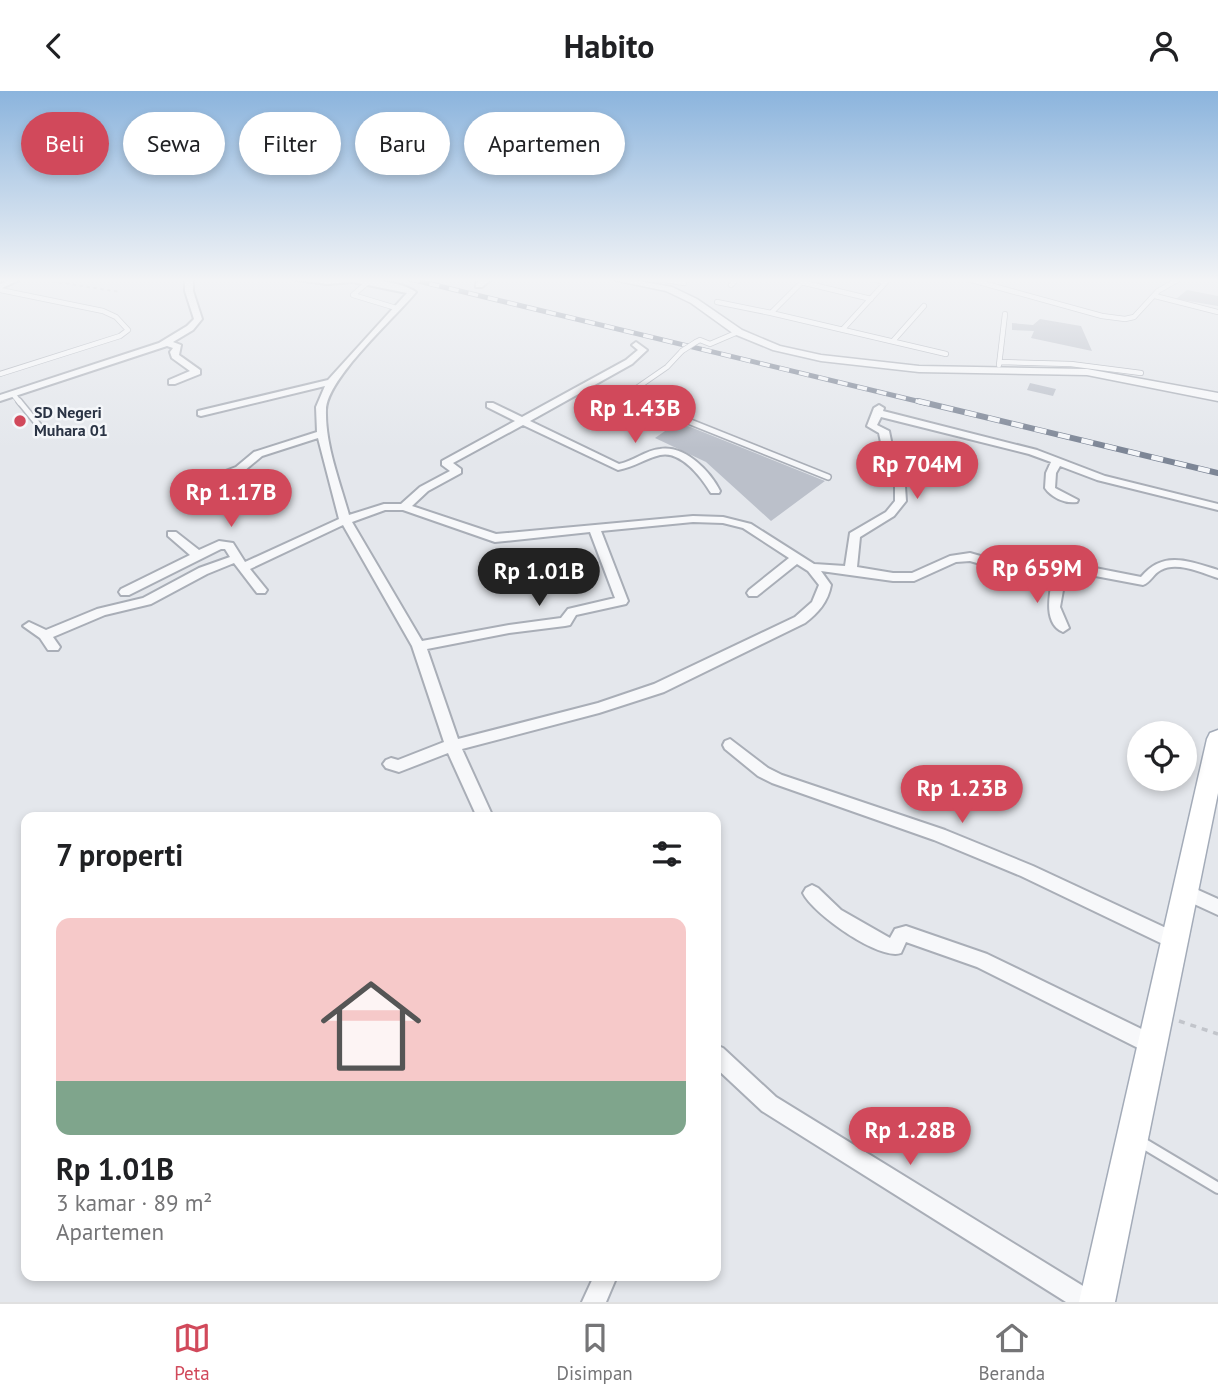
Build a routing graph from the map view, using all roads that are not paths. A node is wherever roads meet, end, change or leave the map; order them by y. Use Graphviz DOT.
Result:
graph roads {
  1 [pos="121,336"];
  2 [pos="178,336"];
  3 [pos="372,336"];
  4 [pos="730,336"];
  5 [pos="747,336"];
  6 [pos="870,336"];
  7 [pos="898,336"];
  8 [pos="1003,336"];
  9 [pos="893,341"];
  10 [pos="167,343"];
  11 [pos="636,345"];
  12 [pos="946,354"];
  13 [pos="1001,367"];
  14 [pos="0,374"];
  15 [pos="172,382"];
  16 [pos="331,382"];
  17 [pos="13,394"];
  18 [pos="1218,397"];
  19 [pos="0,398"];
  20 [pos="490,405"];
  21 [pos="201,413"];
  22 [pos="524,419"];
  23 [pos="41,428"];
  24 [pos="322,434"];
  25 [pos="1057,460"];
  26 [pos="828,477"];
  27 [pos="715,491"];
  28 [pos="189,497"];
  29 [pos="1073,500"];
  30 [pos="404,507"];
  31 [pos="1218,507"];
  32 [pos="345,520"];
  33 [pos="596,530"];
  34 [pos="172,534"];
  35 [pos="198,555"];
  36 [pos="797,558"];
  37 [pos="240,563"];
  38 [pos="811,568"];
  39 [pos="851,569"];
  40 [pos="1218,575"];
  41 [pos="1059,577"];
  42 [pos="261,590"];
  43 [pos="125,591"];
  44 [pos="753,593"];
  45 [pos="29,626"];
  46 [pos="1063,628"];
  47 [pos="45,635"];
  48 [pos="419,646"];
  49 [pos="53,647"];
  50 [pos="1218,739"];
  51 [pos="730,745"];
  52 [pos="453,747"];
  53 [pos="391,764"];
  54 [pos="483,812"];
  55 [pos="812,893"];
  56 [pos="1187,893"];
  57 [pos="1218,907"];
  58 [pos="1175,941"];
  59 [pos="1153,1045"];
  60 [pos="721,1060"];
  61 [pos="1133,1137"];
  62 [pos="1218,1188"];
  63 [pos="604,1281"];
  64 [pos="594,1302"];
  65 [pos="1088,1302"];
  66 [pos="1097,1302"];
  1 -- 14 [label="lane"];
  2 -- 10 [label="street"];
  3 -- 16 [label="street"];
  4 -- 26 [label="lane, bridge"];
  5 -- 13 [label="street"];
  6 -- 9 [label="lane"];
  7 -- 9 [label="lane"];
  8 -- 13 [label="lane"];
  9 -- 12 [label="lane"];
  10 -- 15 [label="street"];
  10 -- 17 [label="street"];
  11 -- 22 [label="street"];
  13 -- 18 [label="street"];
  16 -- 21 [label="street"];
  16 -- 24 [label="street"];
  17 -- 19 [label="street"];
  17 -- 23 [label="lane"];
  20 -- 22 [label="street"];
  22 -- 27 [label="street"];
  22 -- 30 [label="street"];
  24 -- 28 [label="street"];
  24 -- 32 [label="street"];
  25 -- 29 [label="street"];
  25 -- 31 [label="street"];
  25 -- 39 [label="street"];
  30 -- 32 [label="street"];
  30 -- 33 [label="street"];
  32 -- 37 [label="street"];
  32 -- 48 [label="street"];
  33 -- 36 [label="street"];
  33 -- 48 [label="street"];
  34 -- 35 [label="street"];
  35 -- 37 [label="street"];
  35 -- 43 [label="street"];
  36 -- 38 [label="street"];
  36 -- 44 [label="street"];
  37 -- 42 [label="street"];
  37 -- 47 [label="street"];
  38 -- 39 [label="street"];
  38 -- 52 [label="street"];
  39 -- 41 [label="street"];
  40 -- 41 [label="street"];
  41 -- 46 [label="street"];
  45 -- 47 [label="street"];
  47 -- 49 [label="street"];
  48 -- 52 [label="street"];
  50 -- 56 [label="main road"];
  51 -- 58 [label="street"];
  52 -- 53 [label="street"];
  52 -- 54 [label="street"];
  55 -- 59 [label="street"];
  56 -- 57 [label="street"];
  56 -- 58 [label="main road"];
  58 -- 59 [label="main road"];
  59 -- 61 [label="main road"];
  60 -- 65 [label="street"];
  61 -- 62 [label="lane"];
  61 -- 66 [label="main road"];
  63 -- 64 [label="street"];
}
